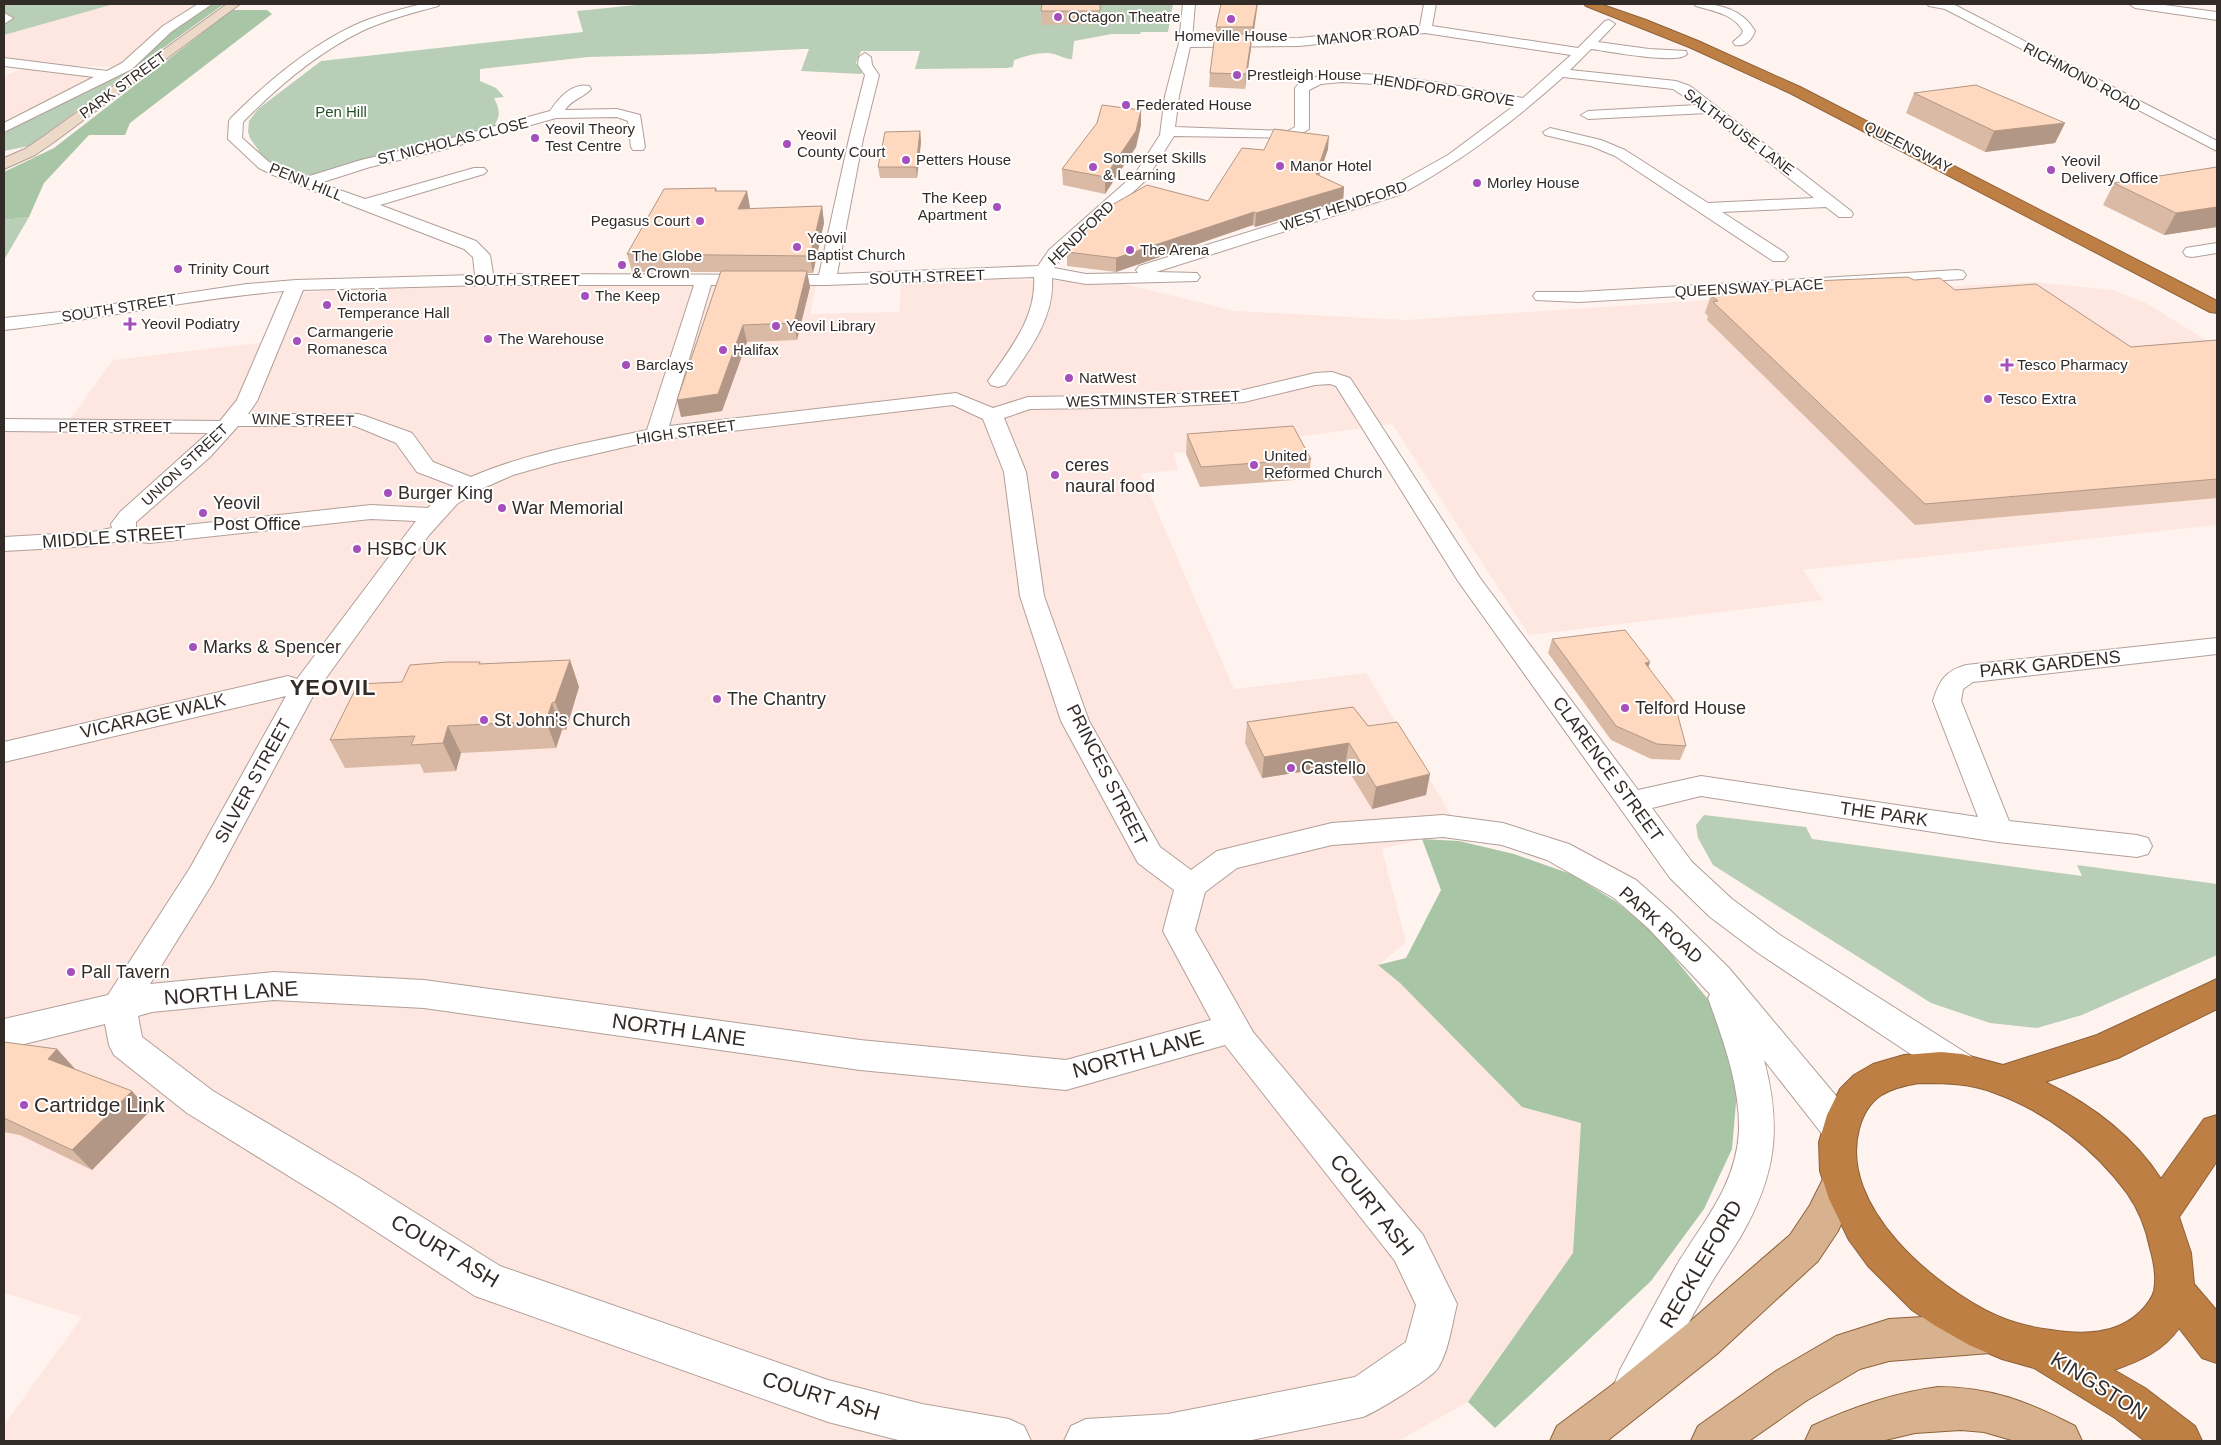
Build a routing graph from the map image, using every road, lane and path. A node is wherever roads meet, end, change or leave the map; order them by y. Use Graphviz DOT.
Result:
graph roads {
  1 [pos="206,4"];
  2 [pos="234,4"];
  3 [pos="434,4"];
  4 [pos="1190,4"];
  5 [pos="1430,4"];
  6 [pos="1590,4"];
  7 [pos="1614,4"];
  8 [pos="1700,4"];
  9 [pos="1933,4"];
  10 [pos="2136,4"];
  11 [pos="1950,5"];
  12 [pos="2217,16"];
  13 [pos="1609,24"];
  14 [pos="1425,29"];
  15 [pos="1739,42"];
  16 [pos="1185,43"];
  17 [pos="1584,48"];
  18 [pos="1681,54"];
  19 [pos="865,57"];
  20 [pos="4,62"];
  21 [pos="1562,73"];
  22 [pos="108,75"];
  23 [pos="584,89"];
  24 [pos="553,94"];
  25 [pos="570,95"];
  26 [pos="1525,103"];
  27 [pos="1710,109"];
  28 [pos="556,114"];
  29 [pos="1588,115"];
  30 [pos="4,128"];
  31 [pos="1167,131"];
  32 [pos="1550,132"];
  33 [pos="638,147"];
  34 [pos="2217,147"];
  35 [pos="5,162"];
  36 [pos="479,171"];
  37 [pos="303,183"];
  38 [pos="1830,202"];
  39 [pos="363,205"];
  40 [pos="1705,208"];
  41 [pos="1845,214"];
  42 [pos="2097,229"];
  43 [pos="2217,248"];
  44 [pos="2192,252"];
  45 [pos="1778,258"];
  46 [pos="1043,272"];
  47 [pos="1957,275"];
  48 [pos="1191,277"];
  49 [pos="1119,278"];
  50 [pos="486,280"];
  51 [pos="704,280"];
  52 [pos="827,280"];
  53 [pos="296,286"];
  54 [pos="1542,296"];
  55 [pos="2217,308"];
  56 [pos="4,324"];
  57 [pos="998,381"];
  58 [pos="1343,382"];
  59 [pos="956,399"];
  60 [pos="1028,403"];
  61 [pos="992,415"];
  62 [pos="229,423"];
  63 [pos="4,425"];
  64 [pos="656,434"];
  65 [pos="471,485"];
  66 [pos="433,515"];
  67 [pos="125,533"];
  68 [pos="4,544"];
  69 [pos="2217,646"];
  70 [pos="301,693"];
  71 [pos="4,752"];
  72 [pos="1633,802"];
  73 [pos="1998,831"];
  74 [pos="2137,846"];
  75 [pos="1190,886"];
  76 [pos="1717,978"];
  77 [pos="2217,993"];
  78 [pos="119,1006"];
  79 [pos="1233,1028"];
  80 [pos="4,1034"];
  81 [pos="1962,1069"];
  82 [pos="2004,1080"];
  83 [pos="1839,1127"];
  84 [pos="2217,1131"];
  85 [pos="1841,1181"];
  86 [pos="2159,1213"];
  87 [pos="2174,1290"];
  88 [pos="1990,1333"];
  89 [pos="2217,1344"];
  90 [pos="2041,1350"];
  91 [pos="1627,1400"];
  92 [pos="914,1433"];
  93 [pos="1009,1441"];
  94 [pos="1086,1441"];
  95 [pos="1572,1441"];
  96 [pos="1713,1441"];
  97 [pos="1827,1441"];
  98 [pos="2060,1441"];
  99 [pos="2180,1441"];
  1 -- 22 [label="street"];
  2 -- 35 [label="street, PARK STREET"];
  3 -- 37 [label="street, PENN HILL"];
  4 -- 16 [label="street, HENDFORD"];
  5 -- 14 [label="street"];
  6 -- 55 [label="highway, QUEENSWAY"];
  7 -- 42 [label="highway, QUEENSWAY"];
  8 -- 15 [label="street"];
  9 -- 11 [label="street, RICHMOND ROAD"];
  10 -- 12 [label="street"];
  11 -- 34 [label="street, RICHMOND ROAD"];
  13 -- 17 [label="street, WEST HENDFORD"];
  14 -- 16 [label="street, MANOR ROAD"];
  14 -- 17 [label="street, MANOR ROAD"];
  16 -- 31 [label="street, HENDFORD"];
  17 -- 18 [label="street, MANOR ROAD"];
  17 -- 21 [label="street, WEST HENDFORD"];
  19 -- 52 [label="street"];
  20 -- 22 [label="street"];
  21 -- 26 [label="street, WEST HENDFORD"];
  21 -- 27 [label="street, SALTHOUSE LANE"];
  22 -- 30 [label="street"];
  23 -- 25 [label="street"];
  24 -- 25 [label="street"];
  25 -- 28 [label="street"];
  26 -- 31 [label="street, HENDFORD GROVE"];
  26 -- 49 [label="street, WEST HENDFORD"];
  27 -- 29 [label="street"];
  27 -- 38 [label="street, SALTHOUSE LANE"];
  28 -- 33 [label="street, ST NICHOLAS CLOSE"];
  28 -- 37 [label="street, ST NICHOLAS CLOSE"];
  31 -- 46 [label="street, HENDFORD"];
  32 -- 40 [label="street"];
  36 -- 39 [label="street"];
  37 -- 39 [label="street, PENN HILL"];
  38 -- 40 [label="street"];
  38 -- 41 [label="street, SALTHOUSE LANE"];
  39 -- 50 [label="street, PENN HILL"];
  40 -- 45 [label="street"];
  43 -- 44 [label="street"];
  46 -- 49 [label="street, SOUTH STREET"];
  46 -- 52 [label="street, SOUTH STREET"];
  46 -- 57 [label="street, HENDFORD"];
  47 -- 54 [label="street, QUEENSWAY PLACE"];
  48 -- 49 [label="street, SOUTH STREET"];
  50 -- 51 [label="street, SOUTH STREET"];
  50 -- 53 [label="street, SOUTH STREET"];
  51 -- 52 [label="street, SOUTH STREET"];
  51 -- 64 [label="street"];
  53 -- 56 [label="street, SOUTH STREET"];
  53 -- 62 [label="street, UNION STREET"];
  57 -- 59 [label="street, HIGH STREET"];
  57 -- 60 [label="street"];
  58 -- 60 [label="street, WESTMINSTER STREET"];
  58 -- 72 [label="street, CLARENCE STREET"];
  59 -- 61 [label="street"];
  59 -- 64 [label="street, HIGH STREET"];
  60 -- 61 [label="street, WESTMINSTER STREET"];
  61 -- 75 [label="street, PRINCES STREET"];
  62 -- 63 [label="street, PETER STREET"];
  62 -- 65 [label="street, WINE STREET"];
  62 -- 67 [label="street, UNION STREET"];
  64 -- 65 [label="street, HIGH STREET"];
  65 -- 66 [label="street, HIGH STREET"];
  66 -- 67 [label="street, MIDDLE STREET"];
  66 -- 70 [label="street, SILVER STREET"];
  67 -- 68 [label="street, MIDDLE STREET"];
  69 -- 73 [label="street, PARK GARDENS"];
  70 -- 71 [label="street, VICARAGE WALK"];
  70 -- 78 [label="street, SILVER STREET"];
  72 -- 73 [label="street, THE PARK"];
  72 -- 81 [label="street, CLARENCE STREET"];
  73 -- 74 [label="street, THE PARK"];
  75 -- 76 [label="street, PARK ROAD"];
  75 -- 79 [label="street, COURT ASH"];
  76 -- 83 [label="street, PARK ROAD"];
  76 -- 91 [label="street, RECKLEFORD"];
  77 -- 82 [label="highway"];
  78 -- 79 [label="street, NORTH LANE"];
  78 -- 80 [label="street, NORTH LANE"];
  78 -- 92 [label="street, COURT ASH"];
  79 -- 94 [label="street, COURT ASH"];
  81 -- 82 [label="highway"];
  81 -- 83 [label="highway"];
  82 -- 86 [label="highway"];
  83 -- 85 [label="highway"];
  84 -- 86 [label="highway"];
  85 -- 88 [label="highway"];
  85 -- 91 [label="main road, RECKLEFORD"];
  86 -- 87 [label="highway"];
  87 -- 89 [label="highway"];
  87 -- 90 [label="highway"];
  88 -- 90 [label="highway"];
  88 -- 96 [label="main road"];
  90 -- 99 [label="highway, KINGSTON"];
  91 -- 95 [label="main road, RECKLEFORD"];
  92 -- 93 [label="street, COURT ASH"];
  97 -- 98 [label="main road"];
}
